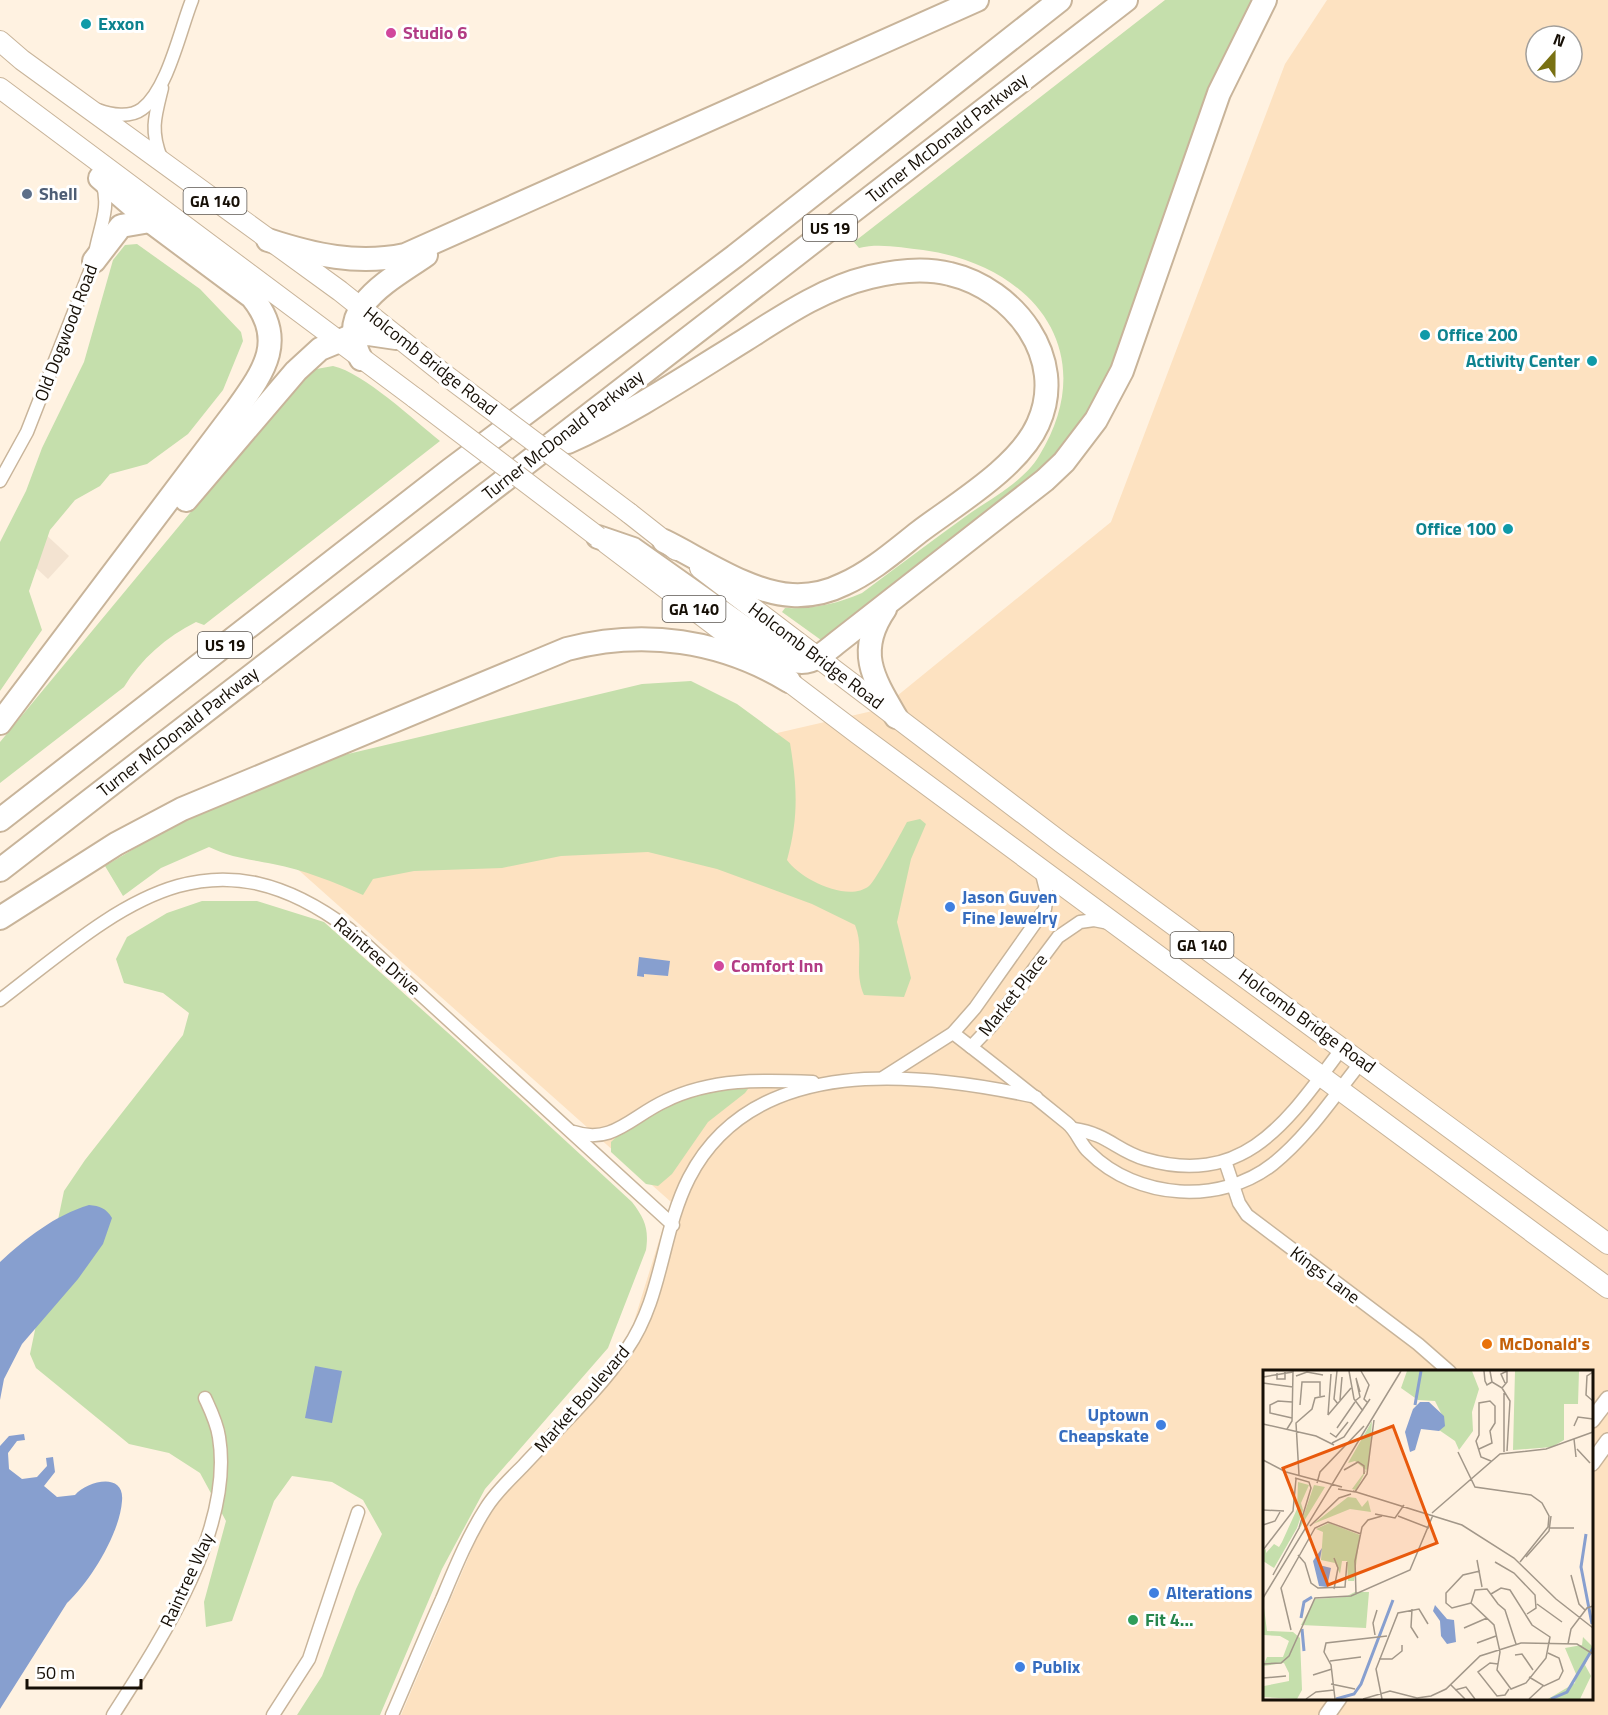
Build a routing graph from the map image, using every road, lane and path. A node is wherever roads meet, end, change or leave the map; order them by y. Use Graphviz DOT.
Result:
graph roads {
  1 [pos="192,0"];
  2 [pos="977,0"];
  3 [pos="1060,0"];
  4 [pos="1126,0"];
  5 [pos="1265,0"];
  6 [pos="0,41"];
  7 [pos="164,78"];
  8 [pos="0,88"];
  9 [pos="87,106"];
  10 [pos="63,137"];
  11 [pos="162,162"];
  12 [pos="100,178"];
  13 [pos="150,221"];
  14 [pos="456,233"];
  15 [pos="268,240"];
  16 [pos="94,261"];
  17 [pos="361,307"];
  18 [pos="345,338"];
  19 [pos="396,338"];
  20 [pos="361,359"];
  21 [pos="534,456"];
  22 [pos="0,481"];
  23 [pos="598,537"];
  24 [pos="664,540"];
  25 [pos="897,594"];
  26 [pos="60,647"];
  27 [pos="818,657"];
  28 [pos="789,681"];
  29 [pos="896,717"];
  30 [pos="0,723"];
  31 [pos="0,820"];
  32 [pos="1039,867"];
  33 [pos="0,870"];
  34 [pos="0,918"];
  35 [pos="1118,925"];
  36 [pos="0,1000"];
  37 [pos="953,1033"];
  38 [pos="971,1047"];
  39 [pos="1343,1047"];
  40 [pos="1362,1061"];
  41 [pos="1321,1076"];
  42 [pos="883,1077"];
  43 [pos="832,1082"];
  44 [pos="1340,1089"];
  45 [pos="1036,1097"];
  46 [pos="1074,1129"];
  47 [pos="569,1131"];
  48 [pos="1225,1161"];
  49 [pos="1233,1187"];
  50 [pos="673,1225"];
  51 [pos="1608,1244"];
  52 [pos="1608,1287"];
  53 [pos="1449,1370"];
  54 [pos="205,1398"];
  55 [pos="1608,1399"];
  56 [pos="1593,1419"];
  57 [pos="1608,1441"];
  58 [pos="1593,1462"];
  59 [pos="358,1512"];
  60 [pos="1338,1700"];
  61 [pos="113,1715"];
  62 [pos="273,1715"];
  63 [pos="392,1715"];
  64 [pos="1327,1715"];
  1 -- 7 [label="street"];
  2 -- 14 [label="highway"];
  3 -- 31 [label="highway, Turner McDonald Parkway / US 19"];
  4 -- 21 [label="highway, Turner McDonald Parkway / US 19"];
  5 -- 25 [label="highway"];
  6 -- 9 [label="main road, Holcomb Bridge Road / GA 140"];
  7 -- 9 [label="street"];
  7 -- 11 [label="street"];
  8 -- 10 [label="main road, GA 140"];
  9 -- 11 [label="main road, Holcomb Bridge Road / GA 140"];
  10 -- 12 [label="main road"];
  10 -- 18 [label="main road, GA 140"];
  11 -- 15 [label="main road, Holcomb Bridge Road / GA 140"];
  12 -- 13 [label="highway"];
  12 -- 16 [label="street, Old Dogwood Road"];
  13 -- 16 [label="highway"];
  13 -- 26 [label="highway"];
  14 -- 15 [label="highway"];
  14 -- 17 [label="highway"];
  15 -- 17 [label="main road, Holcomb Bridge Road / GA 140"];
  16 -- 22 [label="street, Old Dogwood Road"];
  17 -- 18 [label="highway"];
  17 -- 19 [label="main road, Holcomb Bridge Road / GA 140"];
  18 -- 19 [label="highway"];
  18 -- 20 [label="highway"];
  18 -- 26 [label="highway"];
  19 -- 24 [label="main road, Holcomb Bridge Road / GA 140, bridge"];
  20 -- 23 [label="main road, Holcomb Bridge Road / GA 140, bridge"];
  21 -- 24 [label="highway"];
  21 -- 33 [label="highway, Turner McDonald Parkway / US 19"];
  23 -- 27 [label="highway"];
  23 -- 28 [label="main road, Holcomb Bridge Road / GA 140"];
  24 -- 27 [label="main road, Holcomb Bridge Road / GA 140"];
  25 -- 27 [label="highway"];
  25 -- 29 [label="highway"];
  26 -- 30 [label="highway"];
  27 -- 29 [label="main road, Holcomb Bridge Road / GA 140"];
  28 -- 32 [label="main road, Holcomb Bridge Road / GA 140"];
  28 -- 34 [label="highway"];
  29 -- 39 [label="main road, Holcomb Bridge Road / GA 140"];
  32 -- 35 [label="main road, Holcomb Bridge Road / GA 140"];
  32 -- 37 [label="street, Market Place"];
  35 -- 38 [label="street, Market Place"];
  35 -- 41 [label="main road, Holcomb Bridge Road / GA 140"];
  36 -- 47 [label="street, Raintree Drive"];
  37 -- 38 [label="street, Market Boulevard"];
  37 -- 42 [label="street, Market Boulevard"];
  38 -- 45 [label="street, Market Boulevard"];
  39 -- 40 [label="main road, Holcomb Bridge Road / GA 140"];
  39 -- 41 [label="street, Market Boulevard"];
  40 -- 44 [label="street, Market Boulevard"];
  40 -- 51 [label="main road, Holcomb Bridge Road / GA 140"];
  41 -- 44 [label="main road, Holcomb Bridge Road / GA 140"];
  41 -- 48 [label="street, Market Boulevard"];
  42 -- 43 [label="street, Market Boulevard"];
  42 -- 45 [label="street, Market Boulevard"];
  43 -- 47 [label="street"];
  43 -- 50 [label="street, Market Boulevard"];
  44 -- 49 [label="street, Market Boulevard"];
  44 -- 52 [label="main road, Holcomb Bridge Road / GA 140"];
  45 -- 46 [label="street, Market Boulevard"];
  46 -- 48 [label="street, Market Boulevard"];
  46 -- 49 [label="street, Market Boulevard"];
  47 -- 50 [label="street, Raintree Drive"];
  48 -- 49 [label="street, Kings Lane"];
  49 -- 53 [label="street, Kings Lane"];
  50 -- 63 [label="street, Market Boulevard"];
  54 -- 61 [label="street, Raintree Way"];
  55 -- 56 [label="street"];
  57 -- 58 [label="street"];
  59 -- 62 [label="street"];
  60 -- 64 [label="street"];
}
